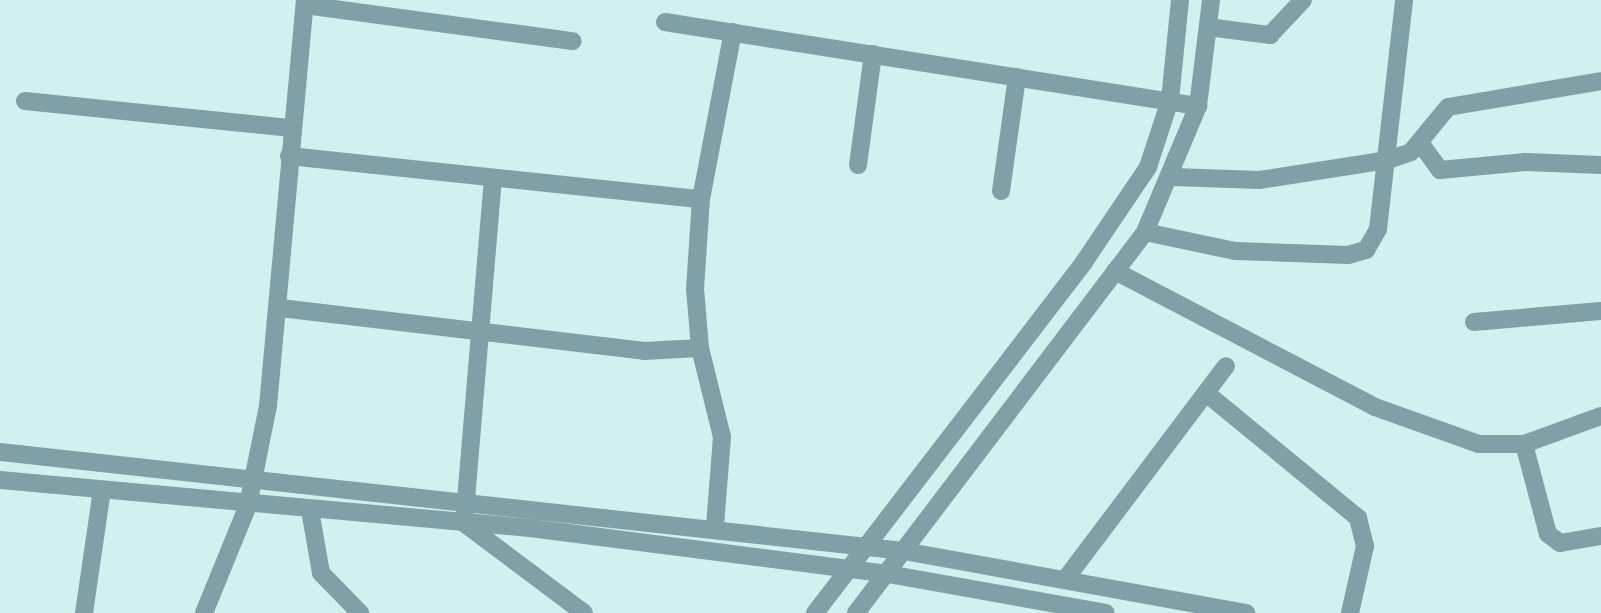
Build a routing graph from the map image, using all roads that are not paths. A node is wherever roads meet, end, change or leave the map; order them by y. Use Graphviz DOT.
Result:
graph roads {
  1 [pos="1180,0"];
  2 [pos="1211,0"];
  3 [pos="1303,0"];
  4 [pos="1404,0"];
  5 [pos="305,3"];
  6 [pos="665,22"];
  7 [pos="1208,27"];
  8 [pos="733,32"];
  9 [pos="573,41"];
  10 [pos="873,54"];
  11 [pos="1017,77"];
  12 [pos="1601,81"];
  13 [pos="1170,100"];
  14 [pos="25,101"];
  15 [pos="1198,106"];
  16 [pos="292,128"];
  17 [pos="1421,144"];
  18 [pos="289,156"];
  19 [pos="1388,160"];
  20 [pos="858,165"];
  21 [pos="1601,165"];
  22 [pos="493,177"];
  23 [pos="1173,177"];
  24 [pos="1001,191"];
  25 [pos="701,199"];
  26 [pos="1145,232"];
  27 [pos="1115,271"];
  28 [pos="280,308"];
  29 [pos="1601,311"];
  30 [pos="1474,322"];
  31 [pos="480,331"];
  32 [pos="700,348"];
  33 [pos="1226,366"];
  34 [pos="1206,393"];
  35 [pos="1601,416"];
  36 [pos="1524,444"];
  37 [pos="0,452"];
  38 [pos="0,480"];
  39 [pos="253,481"];
  40 [pos="102,490"];
  41 [pos="466,499"];
  42 [pos="247,505"];
  43 [pos="310,510"];
  44 [pos="464,523"];
  45 [pos="715,526"];
  46 [pos="1601,536"];
  47 [pos="866,546"];
  48 [pos="904,551"];
  49 [pos="848,568"];
  50 [pos="888,574"];
  51 [pos="1068,577"];
  52 [pos="1039,607"];
  53 [pos="84,613"];
  54 [pos="204,613"];
  55 [pos="360,613"];
  56 [pos="584,613"];
  57 [pos="814,613"];
  58 [pos="856,613"];
  59 [pos="1106,613"];
  60 [pos="1247,613"];
  61 [pos="1350,613"];
  1 -- 13 [label="street"];
  2 -- 7 [label="street"];
  3 -- 7 [label="street"];
  4 -- 19 [label="street"];
  5 -- 9 [label="street"];
  5 -- 16 [label="street"];
  6 -- 8 [label="street"];
  7 -- 15 [label="street"];
  8 -- 10 [label="street"];
  8 -- 25 [label="street"];
  10 -- 11 [label="street"];
  10 -- 20 [label="street"];
  11 -- 13 [label="street"];
  11 -- 24 [label="street"];
  12 -- 17 [label="street"];
  13 -- 15 [label="street"];
  13 -- 47 [label="street"];
  14 -- 16 [label="street"];
  15 -- 23 [label="street"];
  16 -- 18 [label="street"];
  17 -- 19 [label="street"];
  17 -- 21 [label="street"];
  18 -- 22 [label="street"];
  18 -- 28 [label="street"];
  19 -- 23 [label="street"];
  19 -- 26 [label="street"];
  22 -- 25 [label="street"];
  22 -- 31 [label="street"];
  23 -- 26 [label="street"];
  25 -- 32 [label="street"];
  26 -- 27 [label="street"];
  27 -- 36 [label="street"];
  27 -- 48 [label="street"];
  28 -- 31 [label="street"];
  28 -- 39 [label="street"];
  29 -- 30 [label="street"];
  31 -- 32 [label="street"];
  31 -- 41 [label="street"];
  32 -- 45 [label="street"];
  33 -- 34 [label="street"];
  34 -- 51 [label="street"];
  34 -- 61 [label="street"];
  35 -- 36 [label="street"];
  36 -- 46 [label="street"];
  37 -- 39 [label="street"];
  38 -- 40 [label="street"];
  39 -- 41 [label="street"];
  39 -- 42 [label="street"];
  40 -- 42 [label="street"];
  40 -- 53 [label="street"];
  41 -- 44 [label="street"];
  41 -- 45 [label="street"];
  42 -- 43 [label="street"];
  42 -- 54 [label="street"];
  43 -- 44 [label="street"];
  43 -- 55 [label="street"];
  44 -- 49 [label="street"];
  44 -- 56 [label="street"];
  45 -- 47 [label="street"];
  47 -- 48 [label="street"];
  47 -- 49 [label="street"];
  48 -- 50 [label="street"];
  48 -- 51 [label="street"];
  49 -- 50 [label="street"];
  49 -- 57 [label="street"];
  50 -- 52 [label="street"];
  50 -- 58 [label="street"];
  51 -- 60 [label="street"];
  52 -- 59 [label="street"];
}
